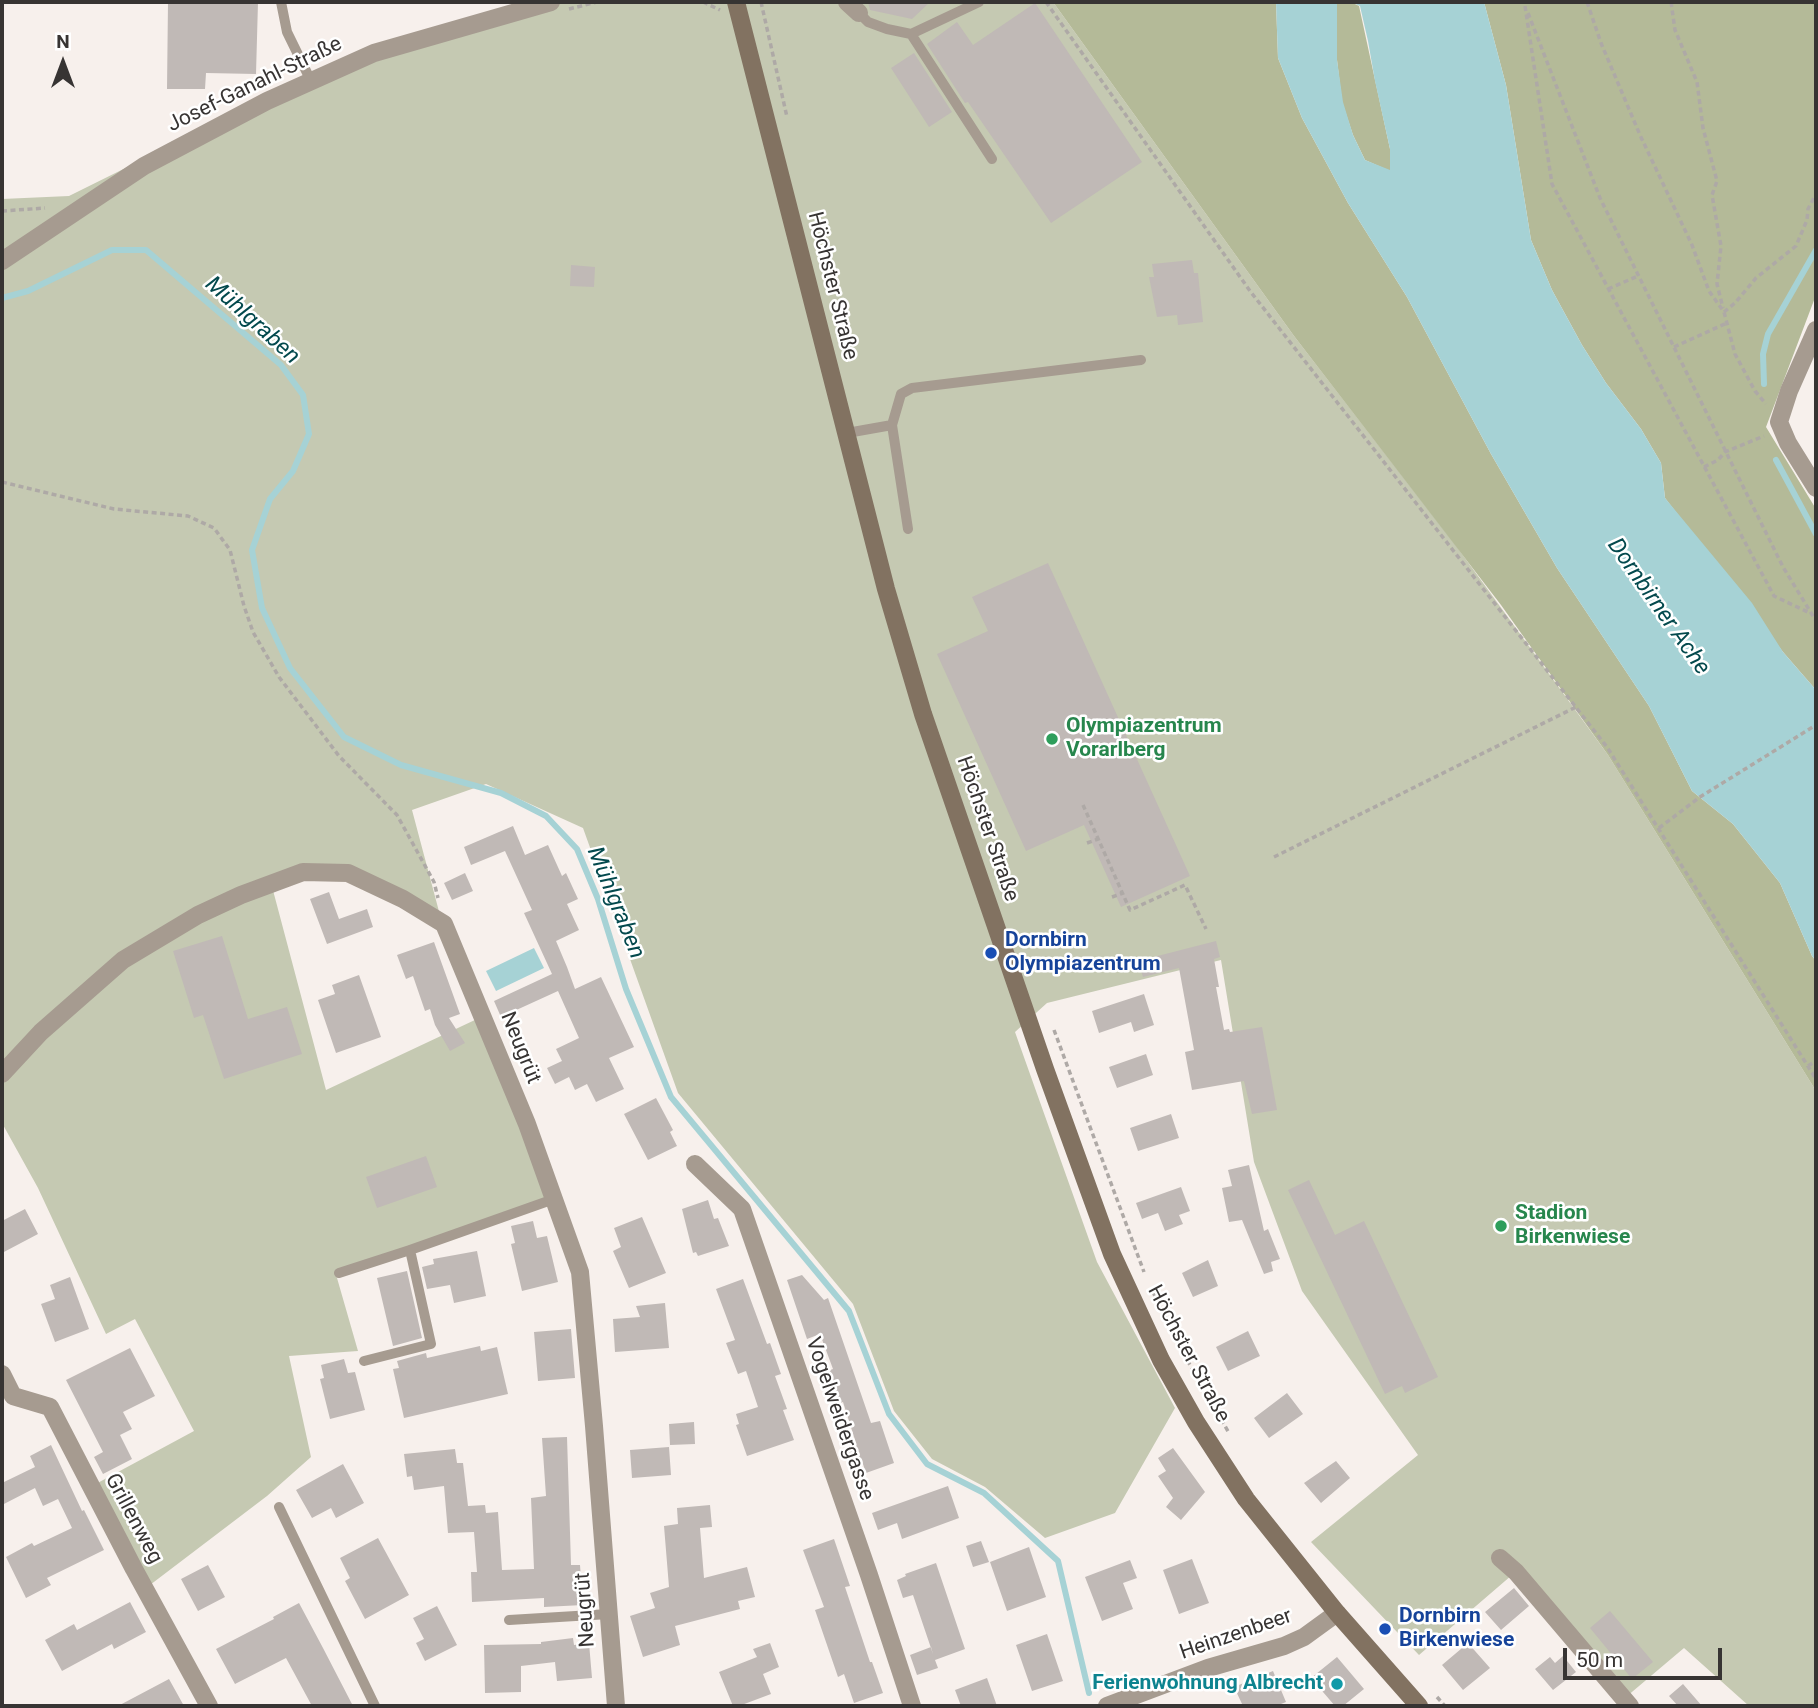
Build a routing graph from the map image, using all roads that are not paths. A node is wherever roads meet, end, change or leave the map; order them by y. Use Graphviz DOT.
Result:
graph roads {
  1 [pos="281,2"];
  2 [pos="551,2"];
  3 [pos="736,2"];
  4 [pos="979,2"];
  5 [pos="853,8"];
  6 [pos="911,34"];
  7 [pos="311,81"];
  8 [pos="992,159"];
  9 [pos="2,261"];
  10 [pos="1816,330"];
  11 [pos="1141,360"];
  12 [pos="891,425"];
  13 [pos="846,433"];
  14 [pos="1816,488"];
  15 [pos="908,529"];
  16 [pos="2,1074"];
  17 [pos="695,1164"];
  18 [pos="554,1199"];
  19 [pos="410,1250"];
  20 [pos="339,1273"];
  21 [pos="364,1361"];
  22 [pos="2,1374"];
  23 [pos="279,1507"];
  24 [pos="1500,1558"];
  25 [pos="1337,1613"];
  26 [pos="609,1614"];
  27 [pos="509,1620"];
  28 [pos="209,1706"];
  29 [pos="375,1706"];
  30 [pos="616,1706"];
  31 [pos="912,1706"];
  32 [pos="1107,1706"];
  33 [pos="1419,1706"];
  34 [pos="1630,1706"];
  1 -- 7 [label="lane"];
  2 -- 7 [label="street, Josef-Ganahl-Straße"];
  3 -- 13 [label="main road, Höchster Straße"];
  4 -- 6 [label="lane"];
  5 -- 6 [label="lane"];
  6 -- 8 [label="lane"];
  7 -- 9 [label="street, Josef-Ganahl-Straße"];
  10 -- 14 [label="street"];
  11 -- 12 [label="lane"];
  12 -- 13 [label="lane"];
  12 -- 15 [label="lane"];
  13 -- 25 [label="main road, Höchster Straße"];
  16 -- 18 [label="street, Neugrüt"];
  17 -- 31 [label="street, Vogelweidergasse"];
  18 -- 19 [label="lane"];
  18 -- 26 [label="street, Neugrüt"];
  19 -- 20 [label="lane"];
  19 -- 21 [label="lane"];
  22 -- 28 [label="street, Grillenweg"];
  23 -- 29 [label="lane"];
  24 -- 34 [label="street"];
  25 -- 32 [label="street, Heinzenbeer"];
  25 -- 33 [label="main road, Höchster Straße"];
  26 -- 27 [label="lane"];
  26 -- 30 [label="street, Neugrüt"];
}
